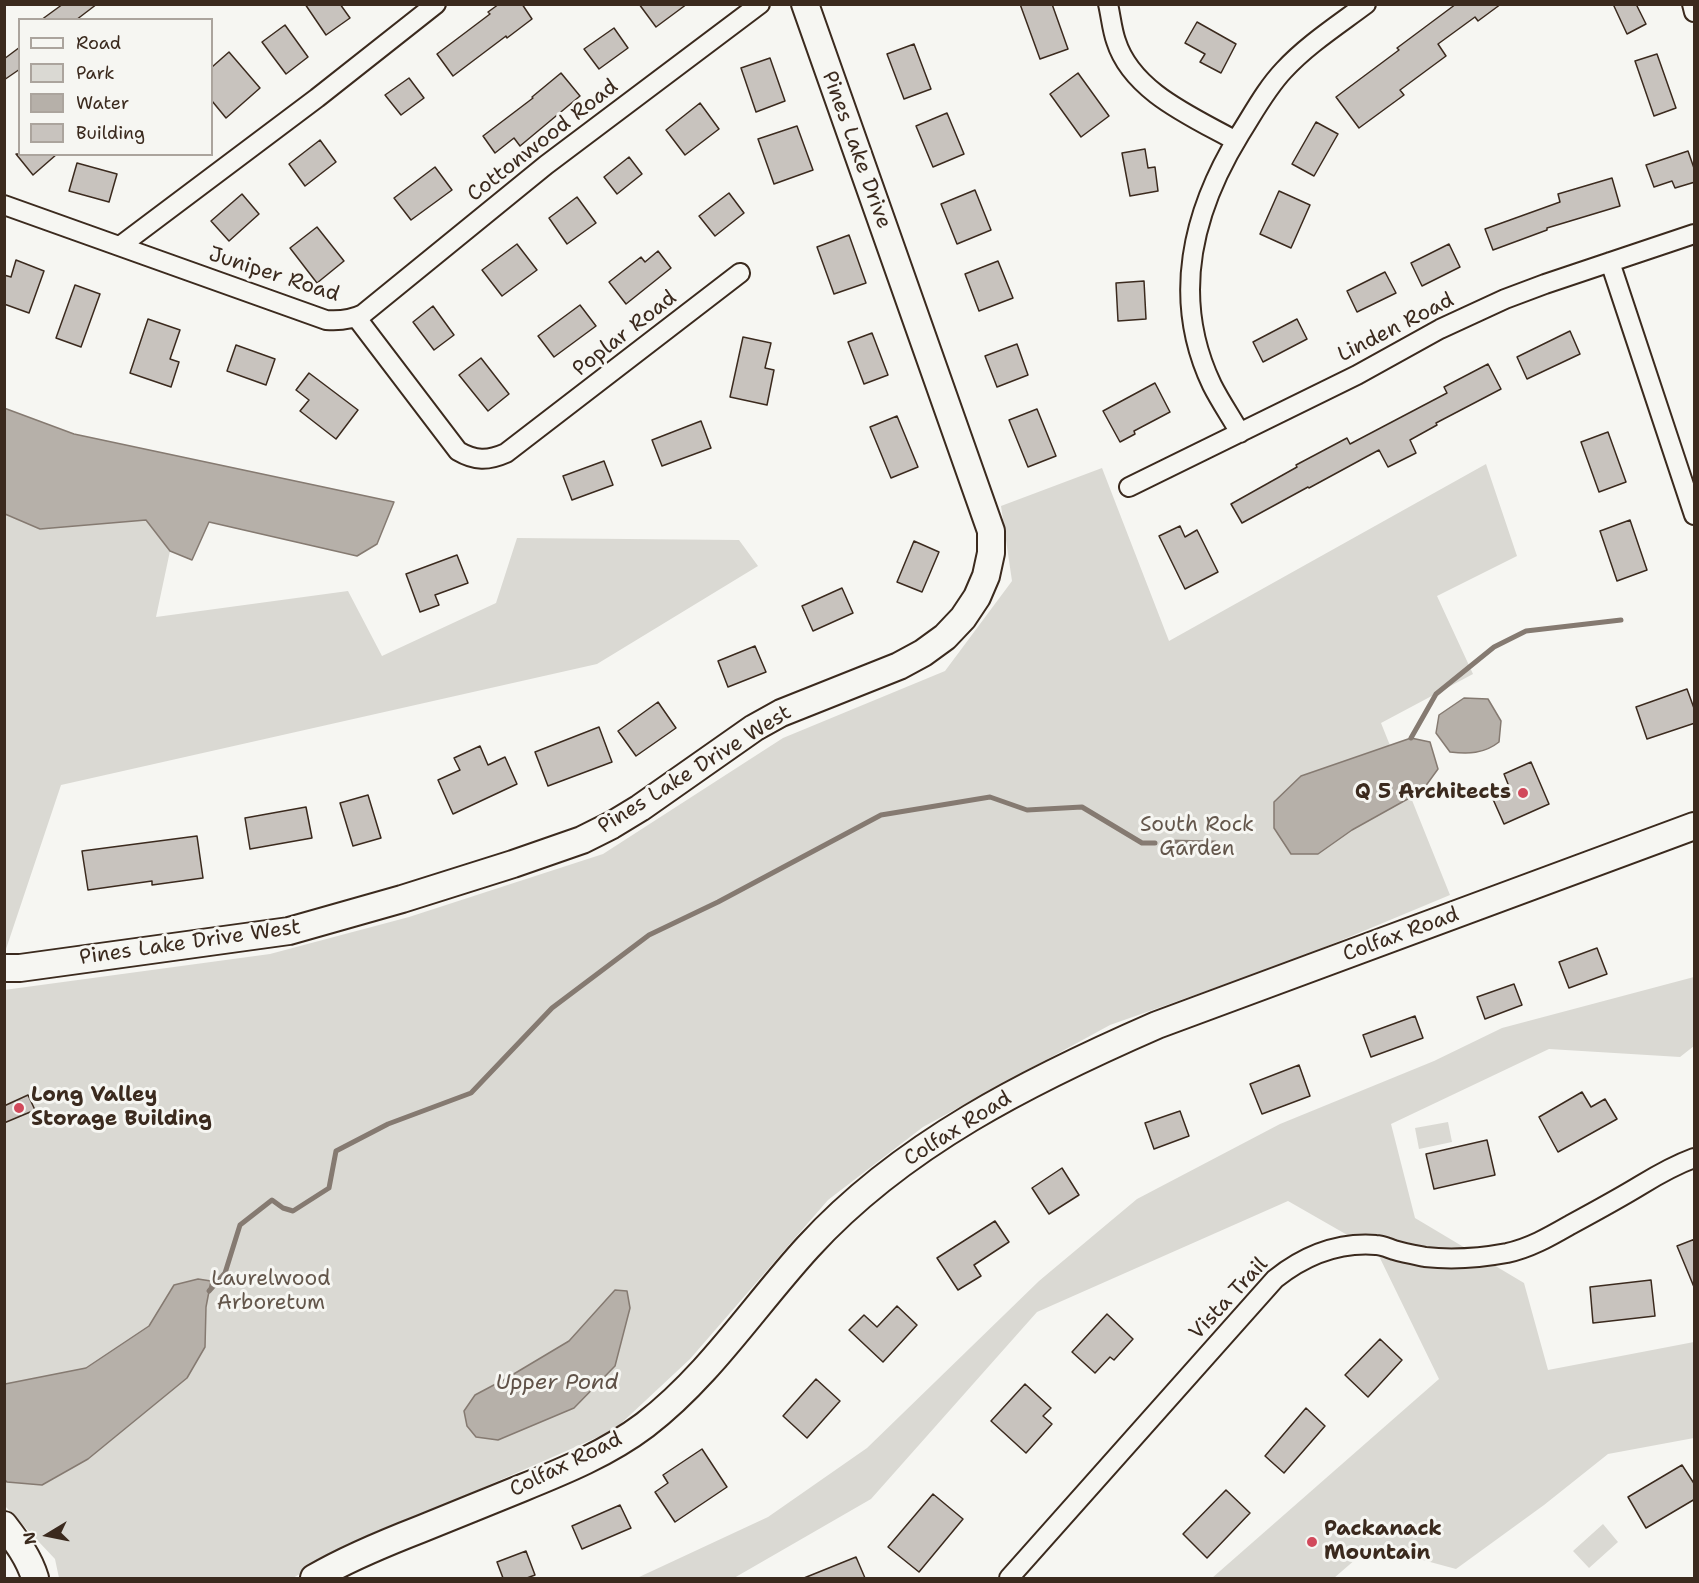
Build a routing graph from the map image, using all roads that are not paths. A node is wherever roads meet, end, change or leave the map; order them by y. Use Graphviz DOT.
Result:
graph roads {
  1 [pos="436,4"];
  2 [pos="760,4"];
  3 [pos="805,4"];
  4 [pos="1108,4"];
  5 [pos="1366,4"];
  6 [pos="1692,4"];
  7 [pos="1695,12"];
  8 [pos="1236,141"];
  9 [pos="4,205"];
  10 [pos="1695,234"];
  11 [pos="120,246"];
  12 [pos="1610,262"];
  13 [pos="740,273"];
  14 [pos="908,294"];
  15 [pos="356,317"];
  16 [pos="537,430"];
  17 [pos="1240,433"];
  18 [pos="1129,488"];
  19 [pos="1695,515"];
  20 [pos="1695,826"];
  21 [pos="4,968"];
  22 [pos="1695,1158"];
  23 [pos="4,1525"];
  24 [pos="35,1578"];
  25 [pos="314,1578"];
  26 [pos="1009,1578"];
  1 -- 11 [label="street"];
  2 -- 15 [label="street, Cottonwood Road"];
  3 -- 14 [label="street, Pines Lake Drive"];
  4 -- 8 [label="street"];
  5 -- 8 [label="street"];
  6 -- 7 [label="street"];
  8 -- 17 [label="street"];
  9 -- 11 [label="street, Juniper Road"];
  10 -- 12 [label="street, Linden Road"];
  11 -- 15 [label="street, Juniper Road"];
  12 -- 17 [label="street, Linden Road"];
  12 -- 19 [label="street"];
  13 -- 16 [label="street, Poplar Road"];
  14 -- 21 [label="street, Pines Lake Drive West"];
  15 -- 16 [label="street, Juniper Road"];
  17 -- 18 [label="street, Linden Road"];
  20 -- 25 [label="street, Colfax Road"];
  22 -- 26 [label="street, Vista Trail"];
  23 -- 24 [label="street"];
}
